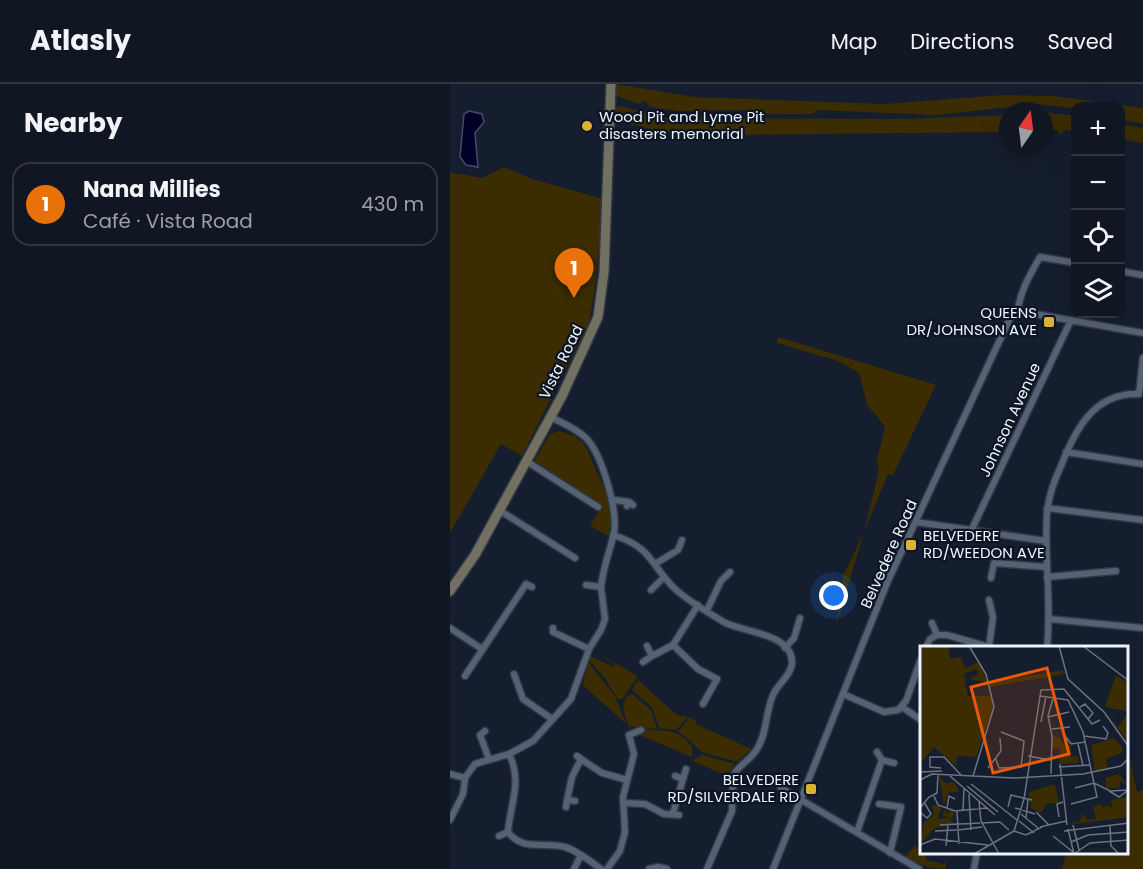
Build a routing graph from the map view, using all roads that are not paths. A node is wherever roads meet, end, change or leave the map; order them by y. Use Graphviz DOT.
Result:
graph roads {
  1 [pos="611,84"];
  2 [pos="1071,262"];
  3 [pos="1125,272"];
  4 [pos="1143,275"];
  5 [pos="1018,311"];
  6 [pos="1071,320"];
  7 [pos="1143,333"];
  8 [pos="1143,358"];
  9 [pos="550,417"];
  10 [pos="1066,452"];
  11 [pos="526,461"];
  12 [pos="1143,464"];
  13 [pos="614,500"];
  14 [pos="630,504"];
  15 [pos="598,507"];
  16 [pos="1047,508"];
  17 [pos="499,510"];
  18 [pos="1143,520"];
  19 [pos="916,522"];
  20 [pos="971,531"];
  21 [pos="613,535"];
  22 [pos="682,540"];
  23 [pos="1046,541"];
  24 [pos="575,558"];
  25 [pos="656,564"];
  26 [pos="1046,567"];
  27 [pos="1116,571"];
  28 [pos="731,572"];
  29 [pos="664,577"];
  30 [pos="991,578"];
  31 [pos="1047,578"];
  32 [pos="586,585"];
  33 [pos="532,586"];
  34 [pos="601,586"];
  35 [pos="651,590"];
  36 [pos="450,591"];
  37 [pos="989,600"];
  38 [pos="698,605"];
  39 [pos="707,610"];
  40 [pos="800,618"];
  41 [pos="1049,619"];
  42 [pos="932,624"];
  43 [pos="450,628"];
  44 [pos="1143,628"];
  45 [pos="553,632"];
  46 [pos="937,635"];
  47 [pos="673,645"];
  48 [pos="647,646"];
  49 [pos="926,646"];
  50 [pos="986,646"];
  51 [pos="989,646"];
  52 [pos="1047,646"];
  53 [pos="785,648"];
  54 [pos="482,649"];
  55 [pos="589,649"];
  56 [pos="652,656"];
  57 [pos="643,662"];
  58 [pos="920,662"];
  59 [pos="514,674"];
  60 [pos="465,676"];
  61 [pos="843,694"];
  62 [pos="703,705"];
  63 [pos="902,707"];
  64 [pos="552,719"];
  65 [pos="920,719"];
  66 [pos="626,727"];
  67 [pos="641,730"];
  68 [pos="480,734"];
  69 [pos="629,735"];
  70 [pos="877,753"];
  71 [pos="509,754"];
  72 [pos="489,759"];
  73 [pos="882,760"];
  74 [pos="894,763"];
  75 [pos="686,769"];
  76 [pos="450,774"];
  77 [pos="675,776"];
  78 [pos="465,778"];
  79 [pos="684,779"];
  80 [pos="627,780"];
  81 [pos="780,788"];
  82 [pos="801,800"];
  83 [pos="570,803"];
  84 [pos="622,803"];
  85 [pos="879,804"];
  86 [pos="450,820"];
  87 [pos="508,832"];
  88 [pos="857,832"];
  89 [pos="499,836"];
  90 [pos="890,853"];
  91 [pos="977,854"];
  92 [pos="581,855"];
  93 [pos="915,868"];
  94 [pos="574,869"];
  95 [pos="601,869"];
  96 [pos="607,869"];
  97 [pos="649,869"];
  98 [pos="667,869"];
  99 [pos="707,869"];
  100 [pos="773,869"];
  101 [pos="974,869"];
  1 -- 9 [label="main road, Vista Road"];
  2 -- 5 [label="street, Belvedere Road"];
  3 -- 4 [label="street"];
  5 -- 6 [label="street"];
  5 -- 19 [label="street, Belvedere Road"];
  6 -- 7 [label="street"];
  6 -- 20 [label="street, Johnson Avenue"];
  8 -- 10 [label="street"];
  9 -- 11 [label="main road, Vista Road"];
  9 -- 13 [label="street"];
  10 -- 12 [label="street"];
  10 -- 16 [label="street"];
  11 -- 15 [label="street"];
  11 -- 17 [label="main road, Vista Road"];
  13 -- 14 [label="street"];
  13 -- 21 [label="street"];
  16 -- 18 [label="street"];
  16 -- 23 [label="street"];
  17 -- 24 [label="street"];
  17 -- 36 [label="main road, Vista Road"];
  19 -- 20 [label="street"];
  19 -- 61 [label="street, Belvedere Road"];
  20 -- 23 [label="street"];
  21 -- 25 [label="street"];
  21 -- 34 [label="street"];
  22 -- 25 [label="street"];
  23 -- 26 [label="street"];
  25 -- 29 [label="street"];
  26 -- 30 [label="street"];
  26 -- 31 [label="street"];
  27 -- 31 [label="street"];
  28 -- 39 [label="street"];
  29 -- 35 [label="street"];
  29 -- 38 [label="street"];
  31 -- 41 [label="street"];
  32 -- 34 [label="street"];
  33 -- 54 [label="street"];
  34 -- 55 [label="street"];
  37 -- 51 [label="street"];
  38 -- 39 [label="street"];
  38 -- 47 [label="street"];
  39 -- 53 [label="street"];
  40 -- 53 [label="street"];
  41 -- 44 [label="street"];
  41 -- 52 [label="street"];
  42 -- 46 [label="street"];
  43 -- 54 [label="street"];
  45 -- 55 [label="street"];
  46 -- 49 [label="street"];
  46 -- 50 [label="street"];
  47 -- 56 [label="street"];
  47 -- 62 [label="street"];
  48 -- 56 [label="street"];
  53 -- 99 [label="street"];
  54 -- 60 [label="street"];
  55 -- 64 [label="street"];
  56 -- 57 [label="street"];
  58 -- 63 [label="street"];
  59 -- 64 [label="street"];
  61 -- 63 [label="street"];
  61 -- 82 [label="street, Belvedere Road"];
  63 -- 65 [label="street"];
  64 -- 71 [label="street"];
  66 -- 69 [label="street"];
  67 -- 69 [label="street"];
  68 -- 72 [label="street"];
  69 -- 80 [label="street"];
  70 -- 73 [label="street"];
  71 -- 72 [label="street"];
  71 -- 87 [label="street"];
  72 -- 78 [label="street"];
  73 -- 74 [label="street"];
  73 -- 88 [label="street"];
  75 -- 79 [label="street"];
  76 -- 78 [label="street"];
  77 -- 79 [label="street"];
  78 -- 86 [label="street"];
  79 -- 84 [label="street"];
  80 -- 83 [label="street"];
  80 -- 84 [label="street"];
  81 -- 82 [label="street"];
  82 -- 88 [label="street"];
  82 -- 100 [label="street, Belvedere Road"];
  84 -- 96 [label="street"];
  85 -- 90 [label="street"];
  87 -- 89 [label="street"];
  87 -- 92 [label="street"];
  88 -- 90 [label="street"];
  90 -- 93 [label="street"];
  91 -- 101 [label="street"];
  92 -- 94 [label="street"];
  92 -- 95 [label="street"];
  97 -- 98 [label="street"];
}
